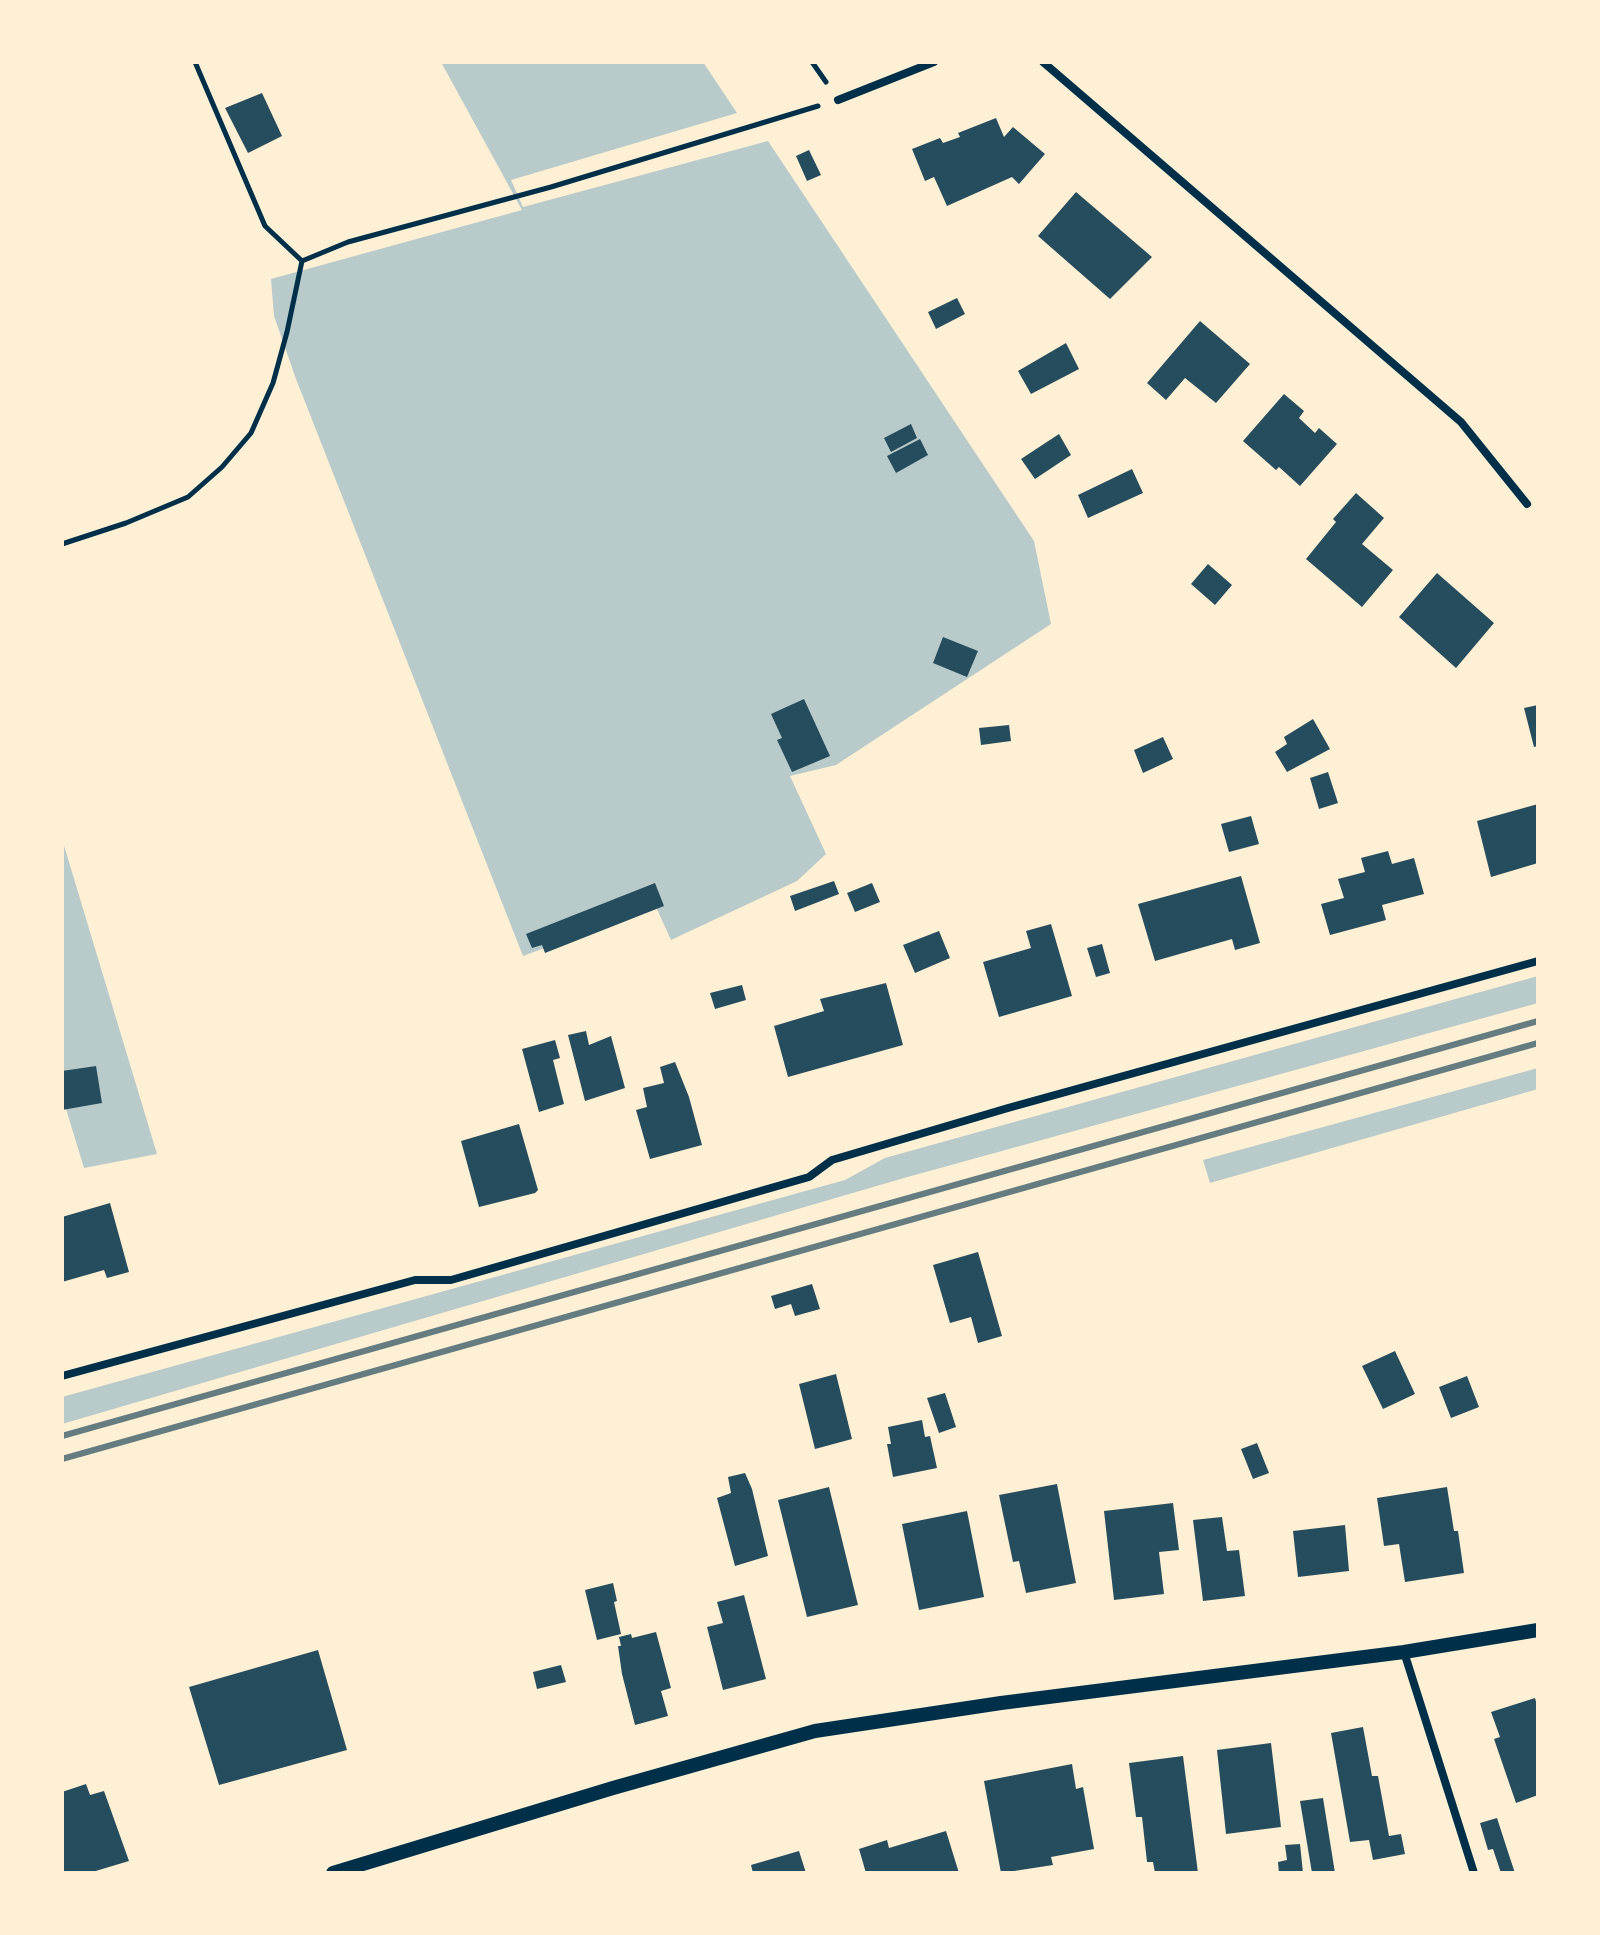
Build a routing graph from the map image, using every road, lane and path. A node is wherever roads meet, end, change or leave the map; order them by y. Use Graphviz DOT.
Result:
graph roads {
  1 [pos="195,62"];
  2 [pos="934,62"];
  3 [pos="1043,62"];
  4 [pos="838,100"];
  5 [pos="302,261"];
  6 [pos="1527,504"];
  7 [pos="62,544"];
  8 [pos="1538,961"];
  9 [pos="62,1376"];
  10 [pos="1538,1630"];
  11 [pos="1404,1652"];
  12 [pos="333,1873"];
  13 [pos="1474,1873"];
  1 -- 5 [label="path"];
  2 -- 4 [label="street"];
  3 -- 6 [label="street"];
  4 -- 5 [label="path"];
  5 -- 7 [label="path"];
  8 -- 9 [label="street"];
  10 -- 11 [label="street"];
  11 -- 12 [label="street"];
  11 -- 13 [label="street"];
}
